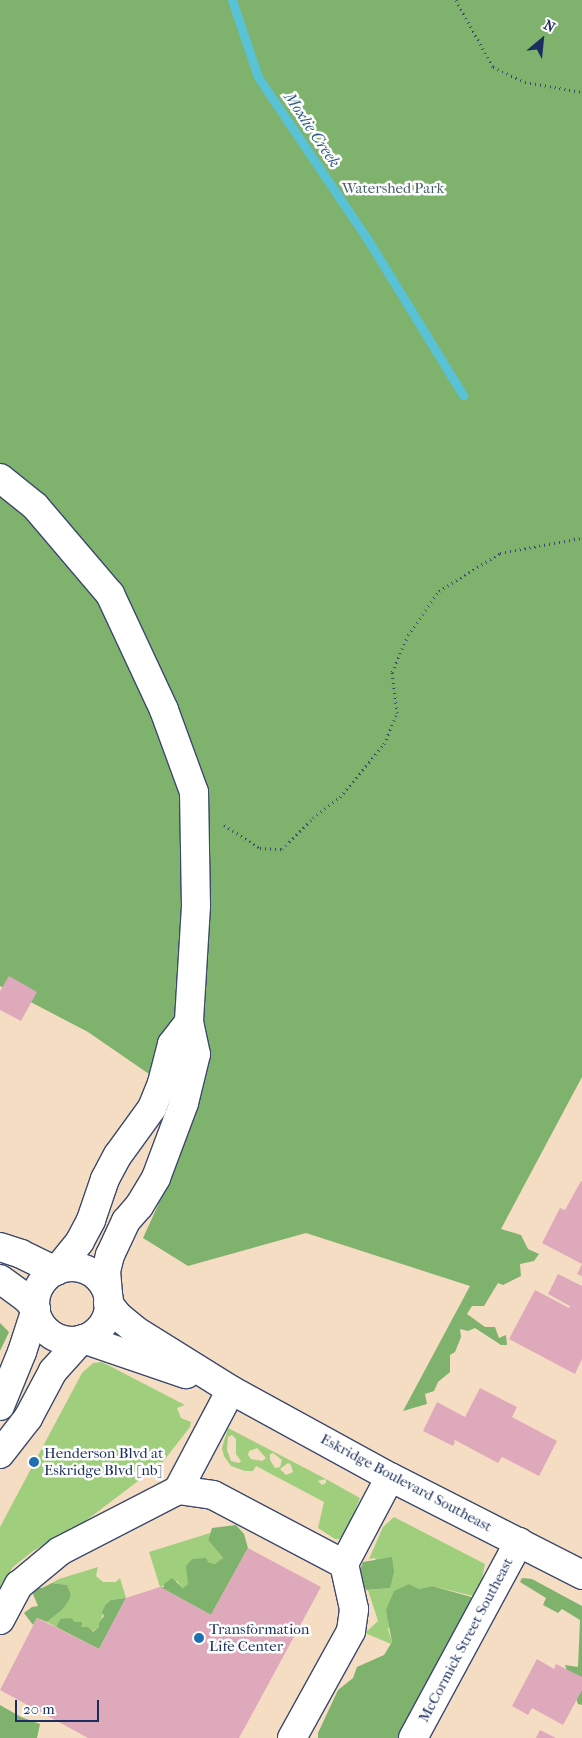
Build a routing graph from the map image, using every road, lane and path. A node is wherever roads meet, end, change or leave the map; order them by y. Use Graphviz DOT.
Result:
graph roads {
  1 [pos="456,0"];
  2 [pos="582,92"];
  3 [pos="0,478"];
  4 [pos="582,538"];
  5 [pos="194,792"];
  6 [pos="189,1022"];
  7 [pos="0,1247"];
  8 [pos="56,1271"];
  9 [pos="0,1279"];
  10 [pos="108,1299"];
  11 [pos="36,1309"];
  12 [pos="82,1340"];
  13 [pos="231,1390"];
  14 [pos="0,1406"];
  15 [pos="0,1454"];
  16 [pos="390,1477"];
  17 [pos="178,1490"];
  18 [pos="519,1542"];
  19 [pos="344,1564"];
  20 [pos="582,1575"];
  21 [pos="0,1620"];
  22 [pos="292,1738"];
  23 [pos="413,1738"];
  1 -- 2 [label="path"];
  3 -- 5 [label="main road"];
  4 -- 5 [label="path"];
  5 -- 6 [label="main road"];
  6 -- 8 [label="main road"];
  6 -- 10 [label="main road"];
  7 -- 8 [label="main road"];
  8 -- 10 [label="main road"];
  8 -- 11 [label="main road"];
  9 -- 11 [label="main road"];
  10 -- 12 [label="main road"];
  10 -- 13 [label="main road, Eskridge Boulevard Southeast"];
  11 -- 12 [label="main road"];
  11 -- 14 [label="main road"];
  12 -- 13 [label="main road, Eskridge Boulevard Southeast"];
  12 -- 15 [label="main road"];
  13 -- 16 [label="main road, Eskridge Boulevard Southeast"];
  13 -- 17 [label="main road"];
  16 -- 18 [label="main road, Eskridge Boulevard Southeast"];
  16 -- 19 [label="main road"];
  17 -- 19 [label="main road"];
  17 -- 21 [label="main road"];
  18 -- 20 [label="main road, Eskridge Boulevard Southeast"];
  18 -- 23 [label="main road, McCormick Street Southeast"];
  19 -- 22 [label="main road"];
}
